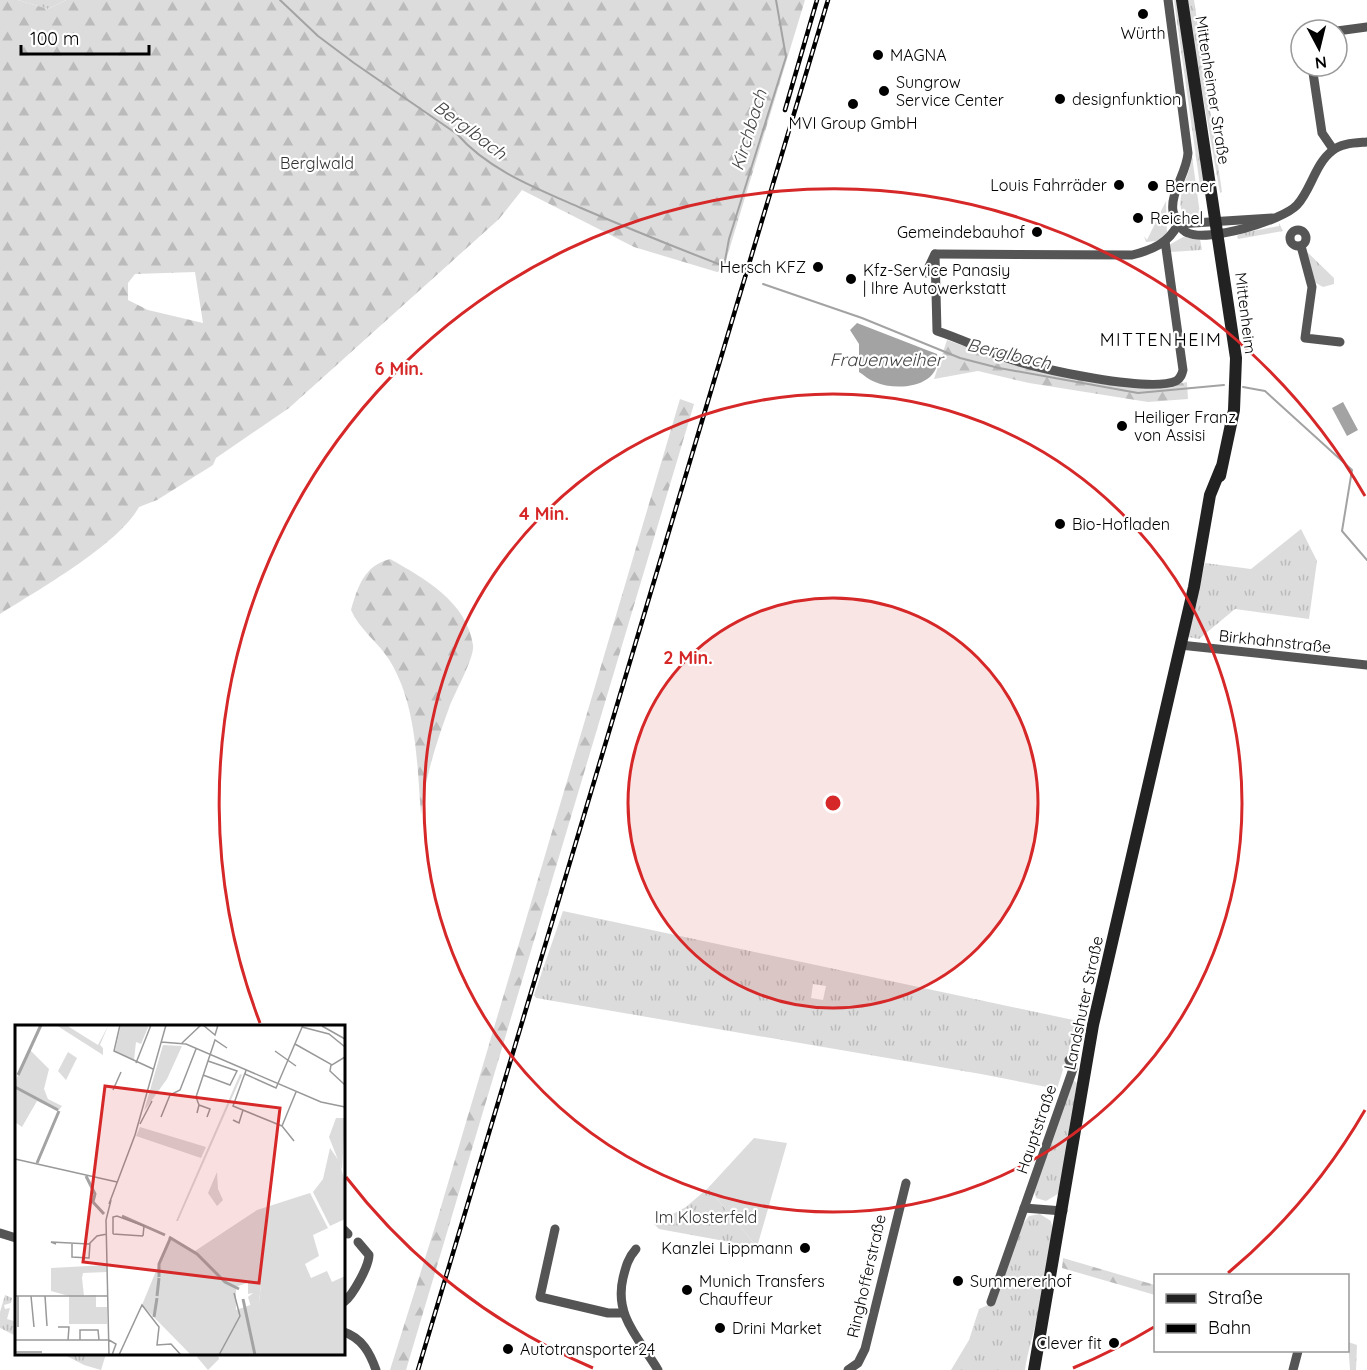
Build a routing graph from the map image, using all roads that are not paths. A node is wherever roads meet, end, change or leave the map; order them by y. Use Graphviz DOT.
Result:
graph roads {
  1 [pos="1168,0"];
  2 [pos="1182,0"];
  3 [pos="1367,27"];
  4 [pos="1349,29"];
  5 [pos="1314,78"];
  6 [pos="1367,142"];
  7 [pos="1333,149"];
  8 [pos="1279,217"];
  9 [pos="1178,224"];
  10 [pos="1218,227"];
  11 [pos="1165,241"];
  12 [pos="935,254"];
  13 [pos="926,273"];
  14 [pos="1340,342"];
  15 [pos="1180,645"];
  16 [pos="1367,665"];
  17 [pos="1069,1060"];
  18 [pos="906,1183"];
  19 [pos="1024,1208"];
  20 [pos="1063,1211"];
  21 [pos="555,1229"];
  22 [pos="0,1233"];
  23 [pos="15,1238"];
  24 [pos="358,1242"];
  25 [pos="636,1249"];
  26 [pos="345,1301"];
  27 [pos="991,1302"];
  28 [pos="622,1313"];
  29 [pos="345,1333"];
  30 [pos="1298,1352"];
  31 [pos="376,1370"];
  32 [pos="658,1370"];
  33 [pos="848,1370"];
  34 [pos="1034,1370"];
  35 [pos="1293,1370"];
  1 -- 9 [label="street, Mittenheimer Straße"];
  2 -- 10 [label="main road, Mittenheimer Straße"];
  3 -- 4 [label="street"];
  5 -- 7 [label="street"];
  6 -- 7 [label="street"];
  7 -- 8 [label="street"];
  8 -- 10 [label="street"];
  8 -- 14 [label="street"];
  9 -- 10 [label="street"];
  9 -- 11 [label="street"];
  10 -- 15 [label="main road, Mittenheim"];
  11 -- 12 [label="street"];
  11 -- 12 [label="street"];
  12 -- 13 [label="street"];
  15 -- 16 [label="street, Birkhahnstraße"];
  15 -- 20 [label="main road, Landshuter Straße"];
  17 -- 19 [label="street, Hauptstraße"];
  18 -- 33 [label="street, Ringhofferstraße"];
  19 -- 20 [label="street"];
  19 -- 27 [label="street, Hauptstraße"];
  20 -- 34 [label="main road, Landshuter Straße"];
  21 -- 28 [label="street"];
  22 -- 23 [label="street"];
  24 -- 26 [label="street"];
  25 -- 28 [label="street"];
  28 -- 32 [label="street"];
  29 -- 31 [label="street"];
  30 -- 35 [label="street"];
}
